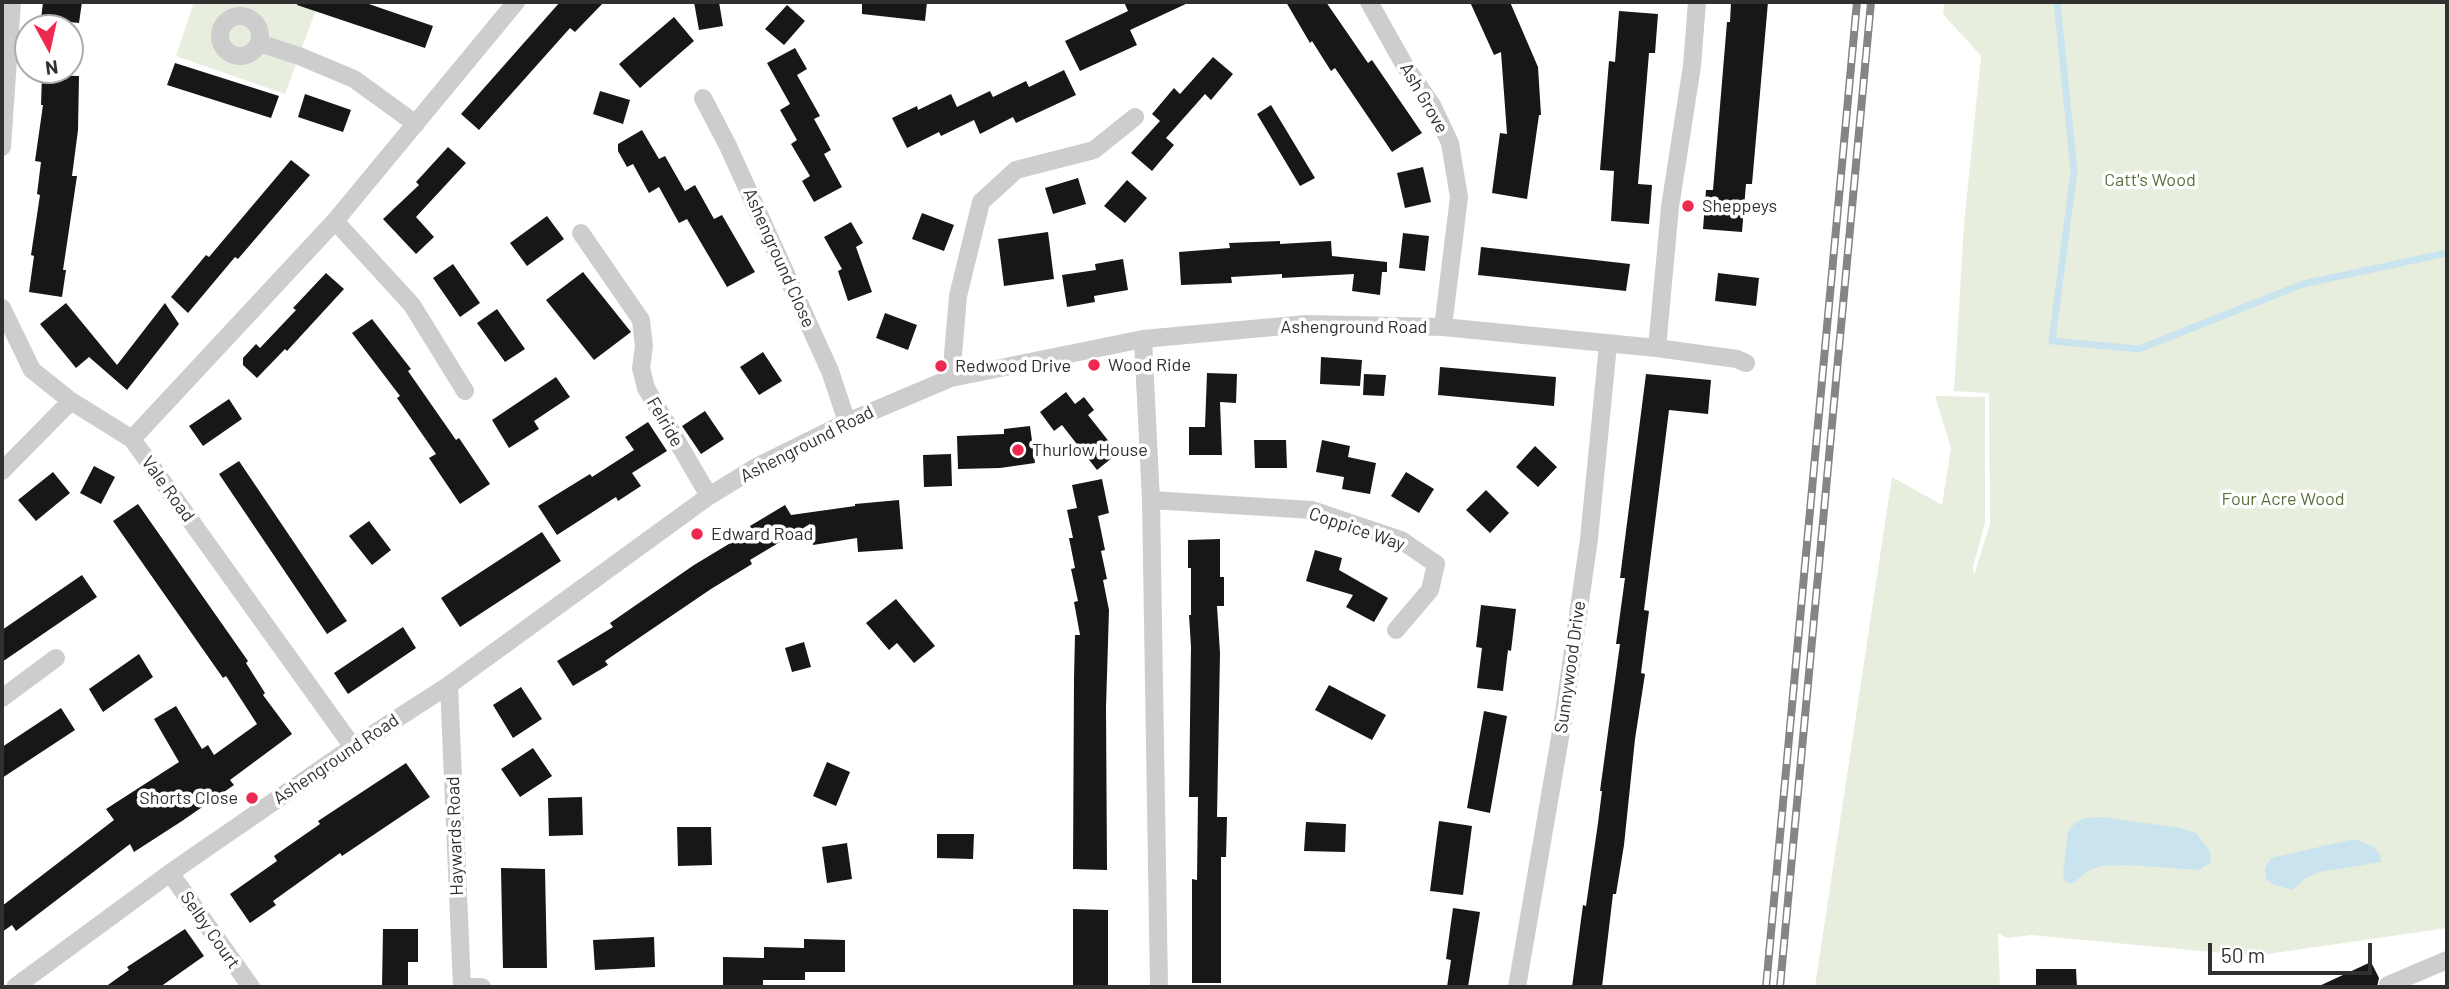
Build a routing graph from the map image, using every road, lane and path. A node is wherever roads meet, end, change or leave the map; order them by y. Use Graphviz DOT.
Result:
graph roads {
  1 [pos="12,2"];
  2 [pos="516,2"];
  3 [pos="1368,2"];
  4 [pos="1697,2"];
  5 [pos="259,43"];
  6 [pos="703,98"];
  7 [pos="1135,117"];
  8 [pos="416,124"];
  9 [pos="2,147"];
  10 [pos="335,221"];
  11 [pos="581,233"];
  12 [pos="2,308"];
  13 [pos="1443,327"];
  14 [pos="1143,339"];
  15 [pos="1608,345"];
  16 [pos="1657,348"];
  17 [pos="1746,363"];
  18 [pos="951,377"];
  19 [pos="465,391"];
  20 [pos="71,401"];
  21 [pos="847,422"];
  22 [pos="132,439"];
  23 [pos="2,471"];
  24 [pos="709,496"];
  25 [pos="1152,500"];
  26 [pos="1396,630"];
  27 [pos="56,658"];
  28 [pos="449,685"];
  29 [pos="2,698"];
  30 [pos="354,747"];
  31 [pos="170,873"];
  32 [pos="2447,960"];
  33 [pos="2388,985"];
  34 [pos="15,987"];
  35 [pos="251,987"];
  36 [pos="462,987"];
  37 [pos="482,987"];
  38 [pos="1159,987"];
  39 [pos="1517,987"];
  1 -- 9 [label="street"];
  2 -- 8 [label="street, Vale Road"];
  3 -- 13 [label="street, Ash Grove"];
  4 -- 16 [label="street"];
  5 -- 8 [label="street"];
  6 -- 21 [label="street, Ashenground Close"];
  7 -- 18 [label="street"];
  8 -- 10 [label="street, Vale Road"];
  10 -- 19 [label="street"];
  10 -- 22 [label="street, Vale Road"];
  11 -- 24 [label="street, Felride"];
  12 -- 20 [label="street"];
  13 -- 14 [label="street, Ashenground Road"];
  13 -- 15 [label="street, Ashenground Road"];
  14 -- 18 [label="street, Ashenground Road"];
  14 -- 25 [label="street"];
  15 -- 16 [label="street, Ashenground Road"];
  15 -- 39 [label="street, Sunnywood Drive"];
  16 -- 17 [label="street, Ashenground Road"];
  18 -- 21 [label="street, Ashenground Road"];
  20 -- 22 [label="street"];
  20 -- 23 [label="street"];
  21 -- 24 [label="street, Ashenground Road"];
  22 -- 30 [label="street, Vale Road"];
  24 -- 28 [label="street, Ashenground Road"];
  25 -- 26 [label="street, Coppice Way"];
  25 -- 38 [label="street"];
  27 -- 29 [label="street"];
  28 -- 30 [label="street, Ashenground Road"];
  28 -- 36 [label="street, Haywards Road"];
  30 -- 31 [label="street, Ashenground Road"];
  31 -- 34 [label="street, Ashenground Road"];
  31 -- 35 [label="street, Selby Court"];
  32 -- 33 [label="street"];
  36 -- 37 [label="street"];
}
